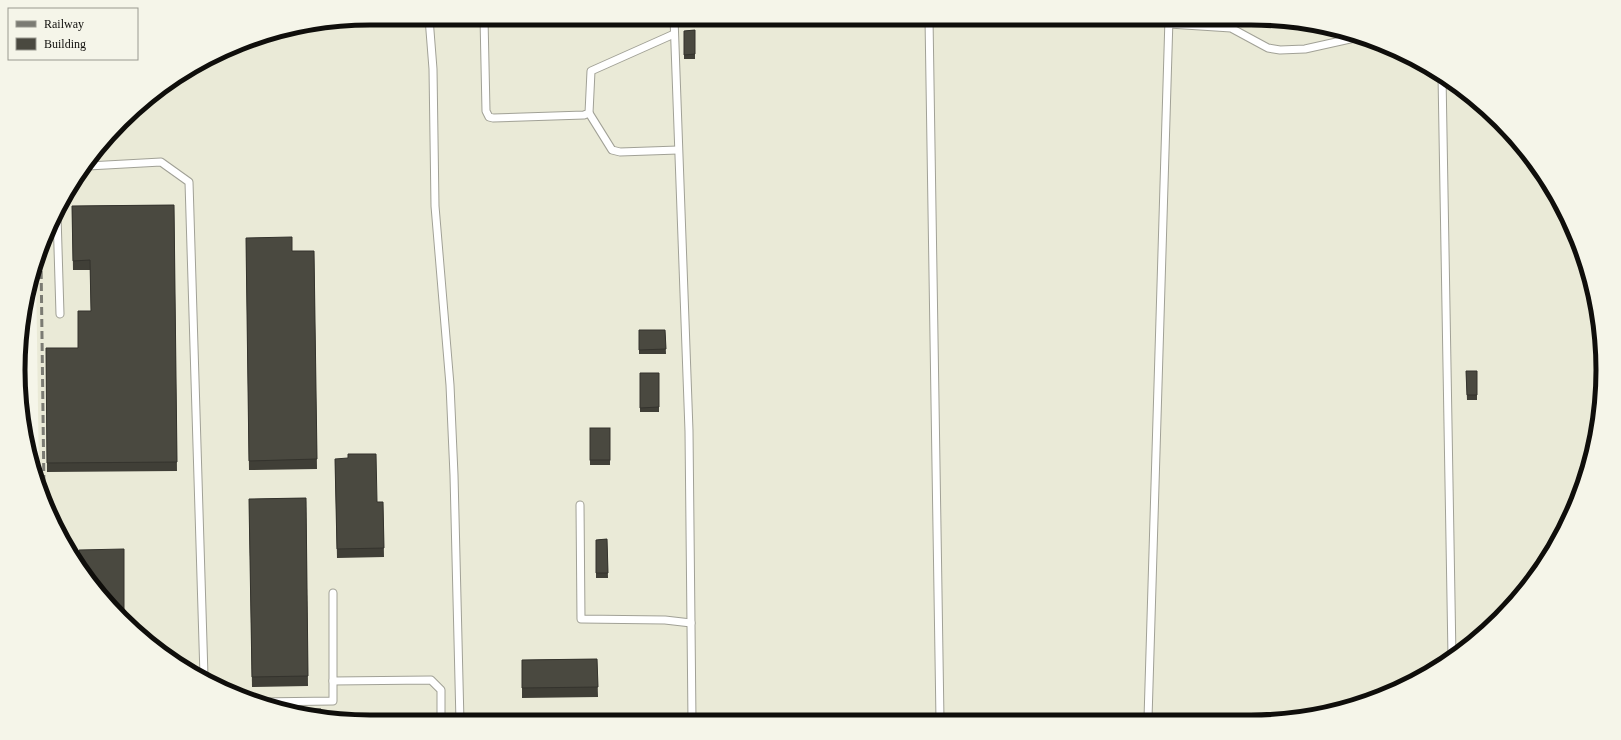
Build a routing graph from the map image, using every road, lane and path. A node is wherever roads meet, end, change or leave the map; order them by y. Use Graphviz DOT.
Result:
graph roads {
  1 [pos="430,25"];
  2 [pos="484,25"];
  3 [pos="674,25"];
  4 [pos="929,25"];
  5 [pos="1169,25"];
  6 [pos="1204,25"];
  7 [pos="674,34"];
  8 [pos="1349,39"];
  9 [pos="1442,82"];
  10 [pos="589,113"];
  11 [pos="678,150"];
  12 [pos="92,166"];
  13 [pos="57,225"];
  14 [pos="60,314"];
  15 [pos="580,505"];
  16 [pos="333,593"];
  17 [pos="691,623"];
  18 [pos="1452,651"];
  19 [pos="204,672"];
  20 [pos="333,681"];
  21 [pos="276,702"];
  22 [pos="441,715"];
  23 [pos="460,715"];
  24 [pos="692,715"];
  25 [pos="940,715"];
  26 [pos="1148,715"];
  1 -- 23 [label="lane"];
  2 -- 10 [label="lane"];
  3 -- 7 [label="lane"];
  4 -- 25 [label="lane"];
  5 -- 26 [label="lane"];
  6 -- 8 [label="lane"];
  7 -- 10 [label="lane"];
  7 -- 11 [label="lane"];
  9 -- 18 [label="lane"];
  10 -- 11 [label="lane"];
  11 -- 17 [label="lane"];
  12 -- 19 [label="lane"];
  13 -- 14 [label="lane"];
  15 -- 17 [label="lane"];
  16 -- 20 [label="lane"];
  17 -- 24 [label="lane"];
  20 -- 21 [label="lane"];
  20 -- 22 [label="lane"];
}
